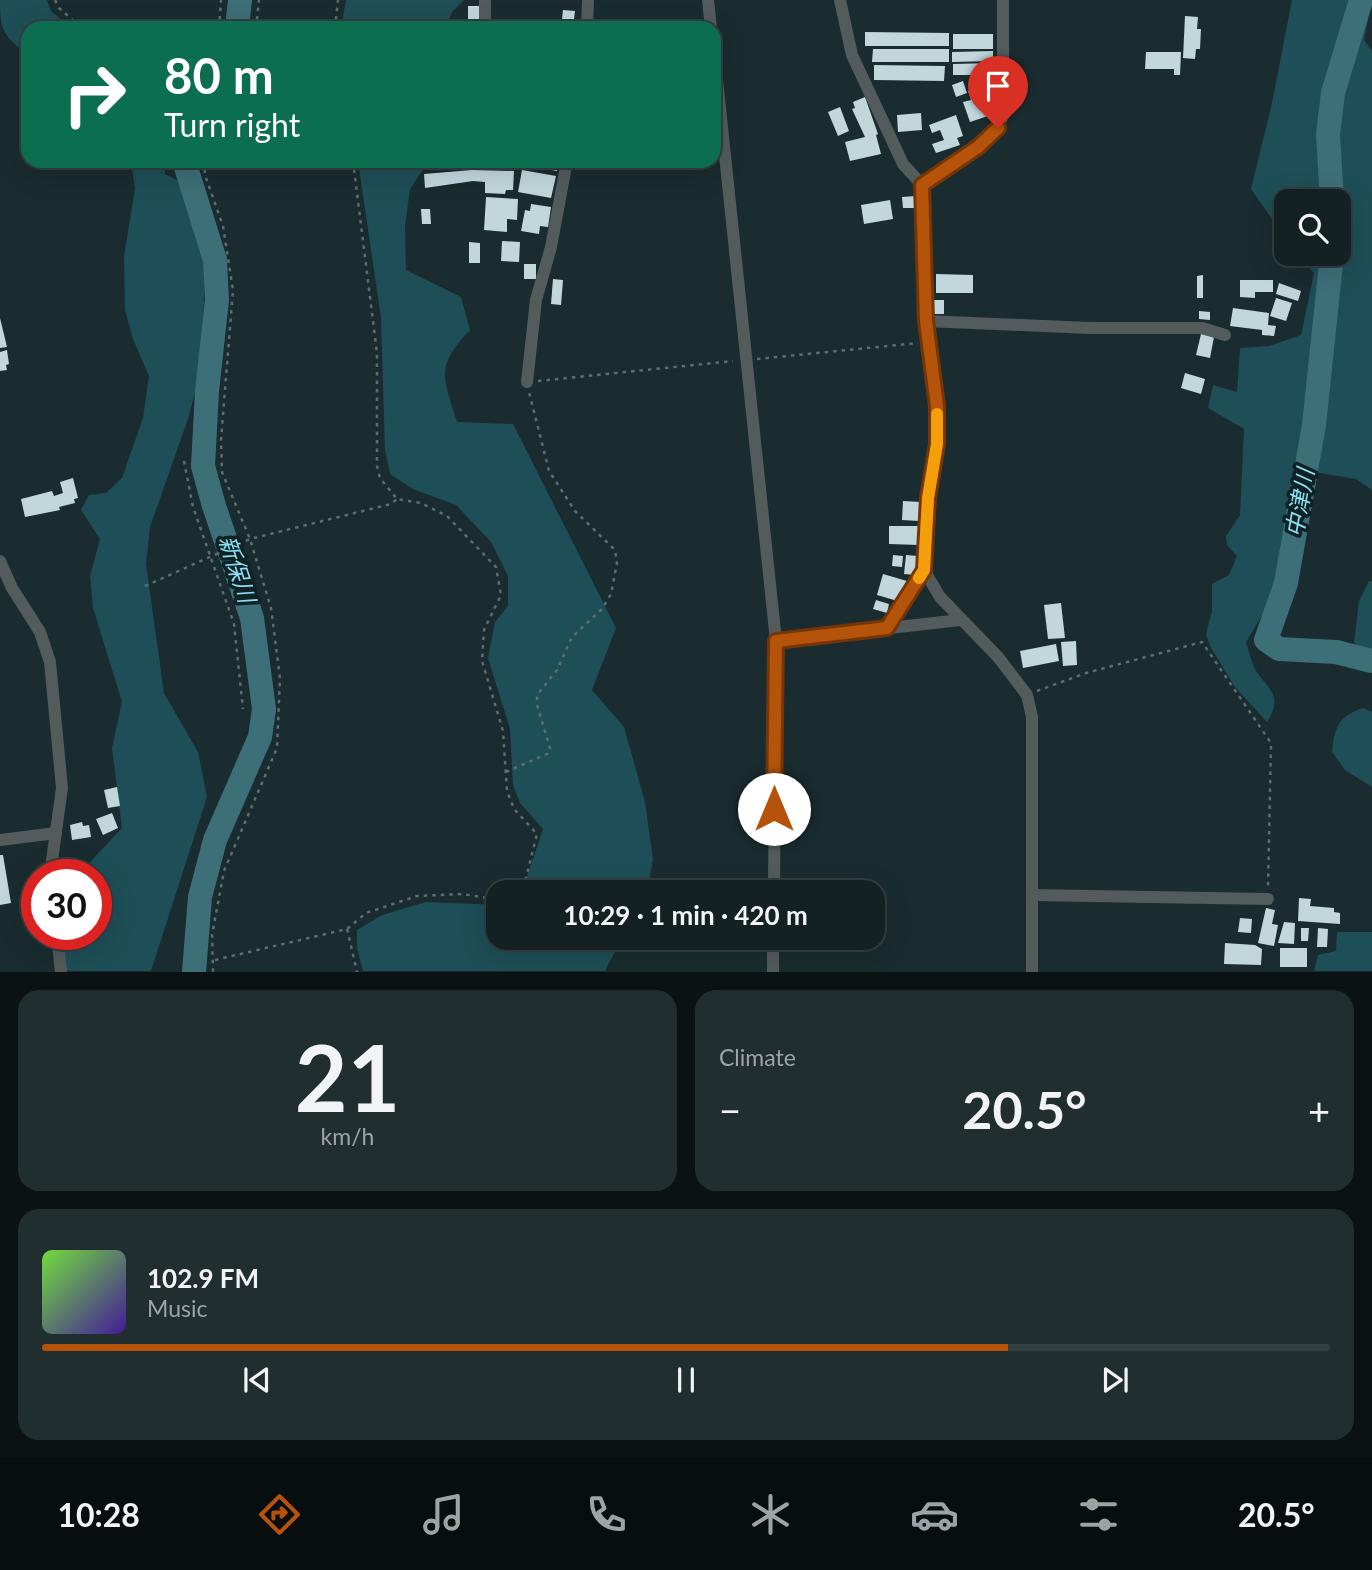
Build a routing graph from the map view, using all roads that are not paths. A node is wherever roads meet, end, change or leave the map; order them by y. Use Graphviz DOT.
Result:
graph roads {
  1 [pos="485,0"];
  2 [pos="588,0"];
  3 [pos="708,0"];
  4 [pos="840,0"];
  5 [pos="1003,0"];
  6 [pos="485,21"];
  7 [pos="587,21"];
  8 [pos="711,21"];
  9 [pos="721,117"];
  10 [pos="567,168"];
  11 [pos="922,185"];
  12 [pos="926,321"];
  13 [pos="1225,335"];
  14 [pos="527,382"];
  15 [pos="0,561"];
  16 [pos="924,570"];
  17 [pos="960,620"];
  18 [pos="887,628"];
  19 [pos="776,641"];
  20 [pos="55,833"];
  21 [pos="0,840"];
  22 [pos="52,859"];
  23 [pos="774,880"];
  24 [pos="1032,895"];
  25 [pos="1268,899"];
  26 [pos="59,950"];
  27 [pos="774,950"];
  28 [pos="61,971"];
  29 [pos="773,971"];
  30 [pos="1032,971"];
  1 -- 6 [label="street"];
  2 -- 7 [label="street"];
  3 -- 8 [label="street"];
  4 -- 11 [label="street"];
  5 -- 11 [label="street"];
  9 -- 19 [label="street"];
  10 -- 14 [label="street"];
  11 -- 12 [label="street"];
  12 -- 13 [label="street"];
  12 -- 16 [label="street"];
  15 -- 20 [label="street"];
  16 -- 17 [label="street"];
  16 -- 18 [label="street"];
  17 -- 18 [label="street"];
  17 -- 24 [label="street"];
  18 -- 19 [label="street"];
  19 -- 23 [label="street"];
  20 -- 21 [label="street"];
  20 -- 22 [label="street"];
  24 -- 25 [label="street"];
  24 -- 30 [label="street"];
  26 -- 28 [label="street"];
  27 -- 29 [label="street"];
}
